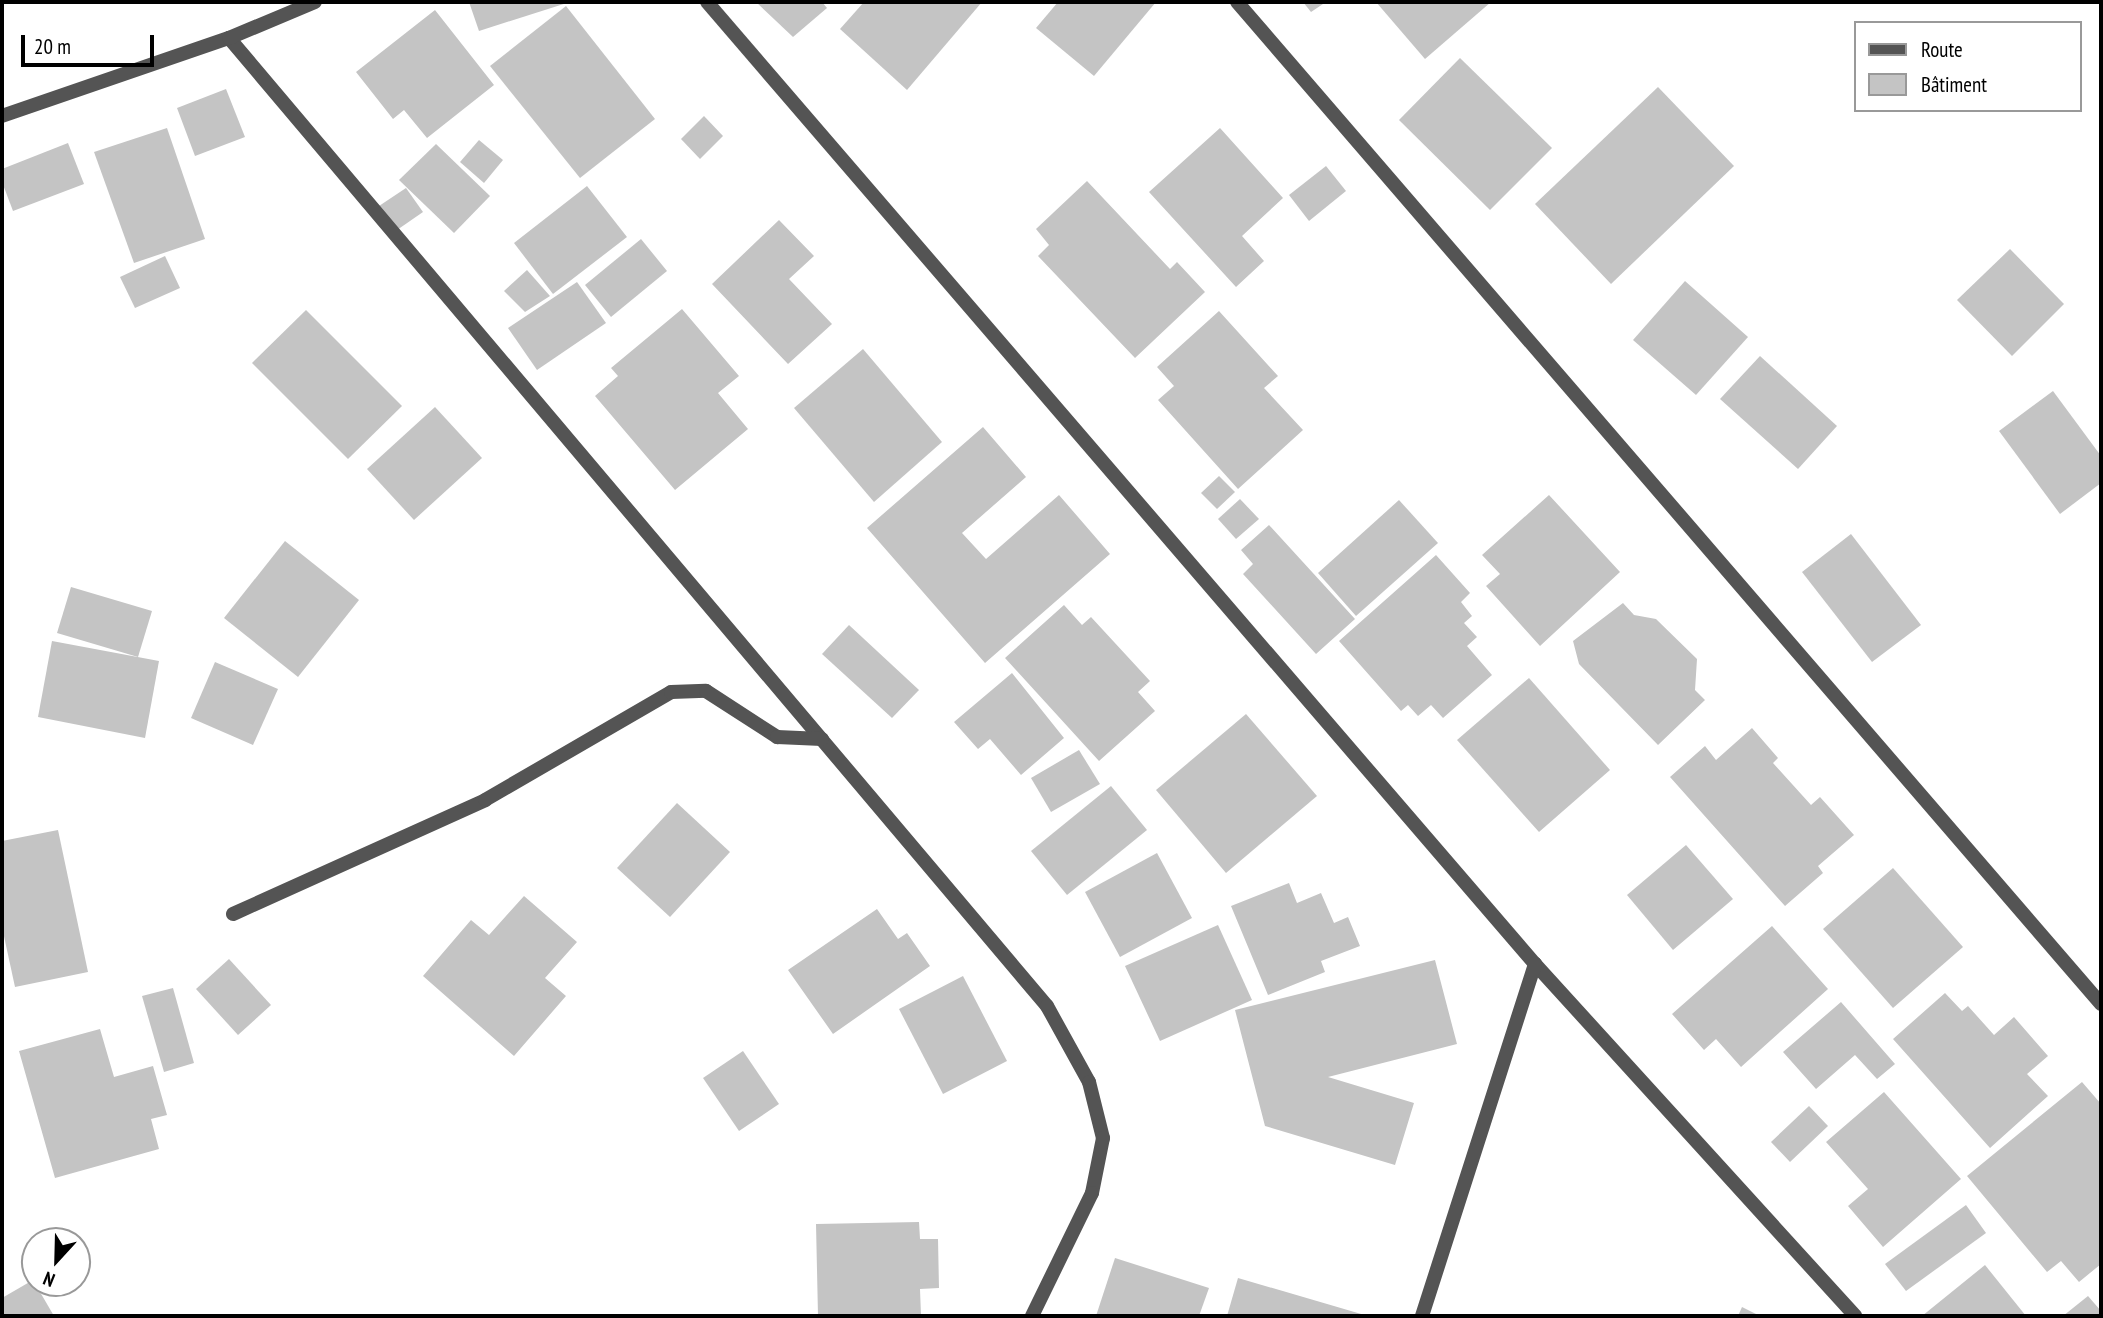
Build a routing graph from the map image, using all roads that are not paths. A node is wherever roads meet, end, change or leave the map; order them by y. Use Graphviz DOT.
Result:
graph roads {
  1 [pos="315,2"];
  2 [pos="707,2"];
  3 [pos="1237,2"];
  4 [pos="229,38"];
  5 [pos="2,116"];
  6 [pos="822,739"];
  7 [pos="233,914"];
  8 [pos="1535,964"];
  9 [pos="2101,1004"];
  10 [pos="1032,1316"];
  11 [pos="1422,1316"];
  12 [pos="1855,1316"];
  1 -- 4 [label="street"];
  2 -- 8 [label="street"];
  3 -- 9 [label="street"];
  4 -- 5 [label="street"];
  4 -- 6 [label="street"];
  6 -- 7 [label="street"];
  6 -- 10 [label="street"];
  8 -- 11 [label="street"];
  8 -- 12 [label="street"];
}
